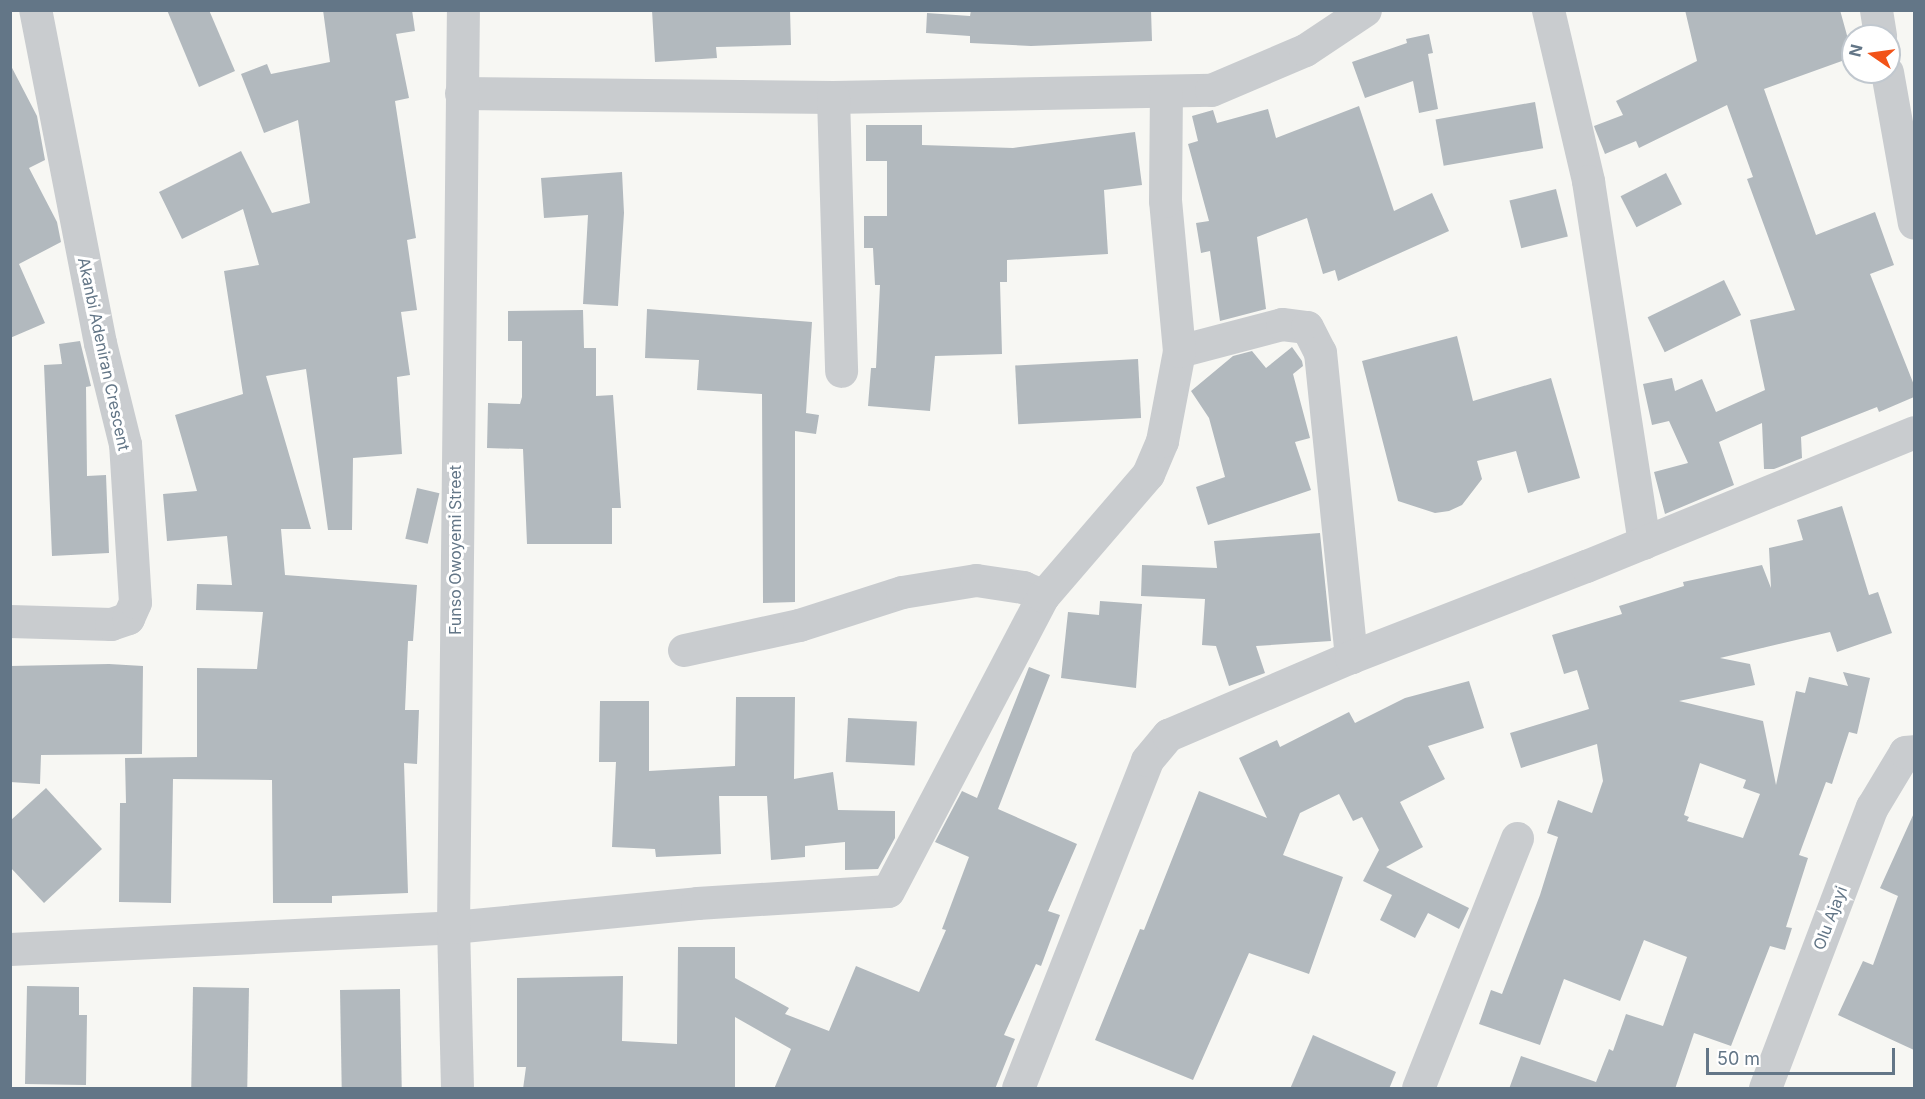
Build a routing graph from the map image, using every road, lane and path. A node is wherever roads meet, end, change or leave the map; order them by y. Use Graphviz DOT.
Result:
graph roads {
  1 [pos="35,10"];
  2 [pos="462,10"];
  3 [pos="1365,10"];
  4 [pos="1548,10"];
  5 [pos="1889,84"];
  6 [pos="461,93"];
  7 [pos="1166,94"];
  8 [pos="833,98"];
  9 [pos="1914,223"];
  10 [pos="1179,351"];
  11 [pos="841,371"];
  12 [pos="1914,432"];
  13 [pos="1644,543"];
  14 [pos="1043,596"];
  15 [pos="10,621"];
  16 [pos="684,650"];
  17 [pos="1351,657"];
  18 [pos="1910,752"];
  19 [pos="1517,838"];
  20 [pos="453,927"];
  21 [pos="10,949"];
  22 [pos="457,1089"];
  23 [pos="1018,1089"];
  24 [pos="1418,1089"];
  25 [pos="1765,1089"];
  1 -- 15 [label="street, Akanbi Adeniran Crescent"];
  2 -- 6 [label="street, Funso Owoyemi Street"];
  3 -- 7 [label="street"];
  4 -- 13 [label="street"];
  5 -- 9 [label="street"];
  6 -- 8 [label="street"];
  6 -- 20 [label="street, Funso Owoyemi Street"];
  7 -- 8 [label="street"];
  7 -- 10 [label="street"];
  8 -- 11 [label="street"];
  10 -- 14 [label="street"];
  10 -- 17 [label="street"];
  12 -- 13 [label="street"];
  13 -- 17 [label="street"];
  14 -- 16 [label="street"];
  14 -- 20 [label="street"];
  17 -- 23 [label="street"];
  18 -- 25 [label="street, Olu Ajayi"];
  19 -- 24 [label="street"];
  20 -- 21 [label="street"];
  20 -- 22 [label="street, Funso Owoyemi Street"];
}
